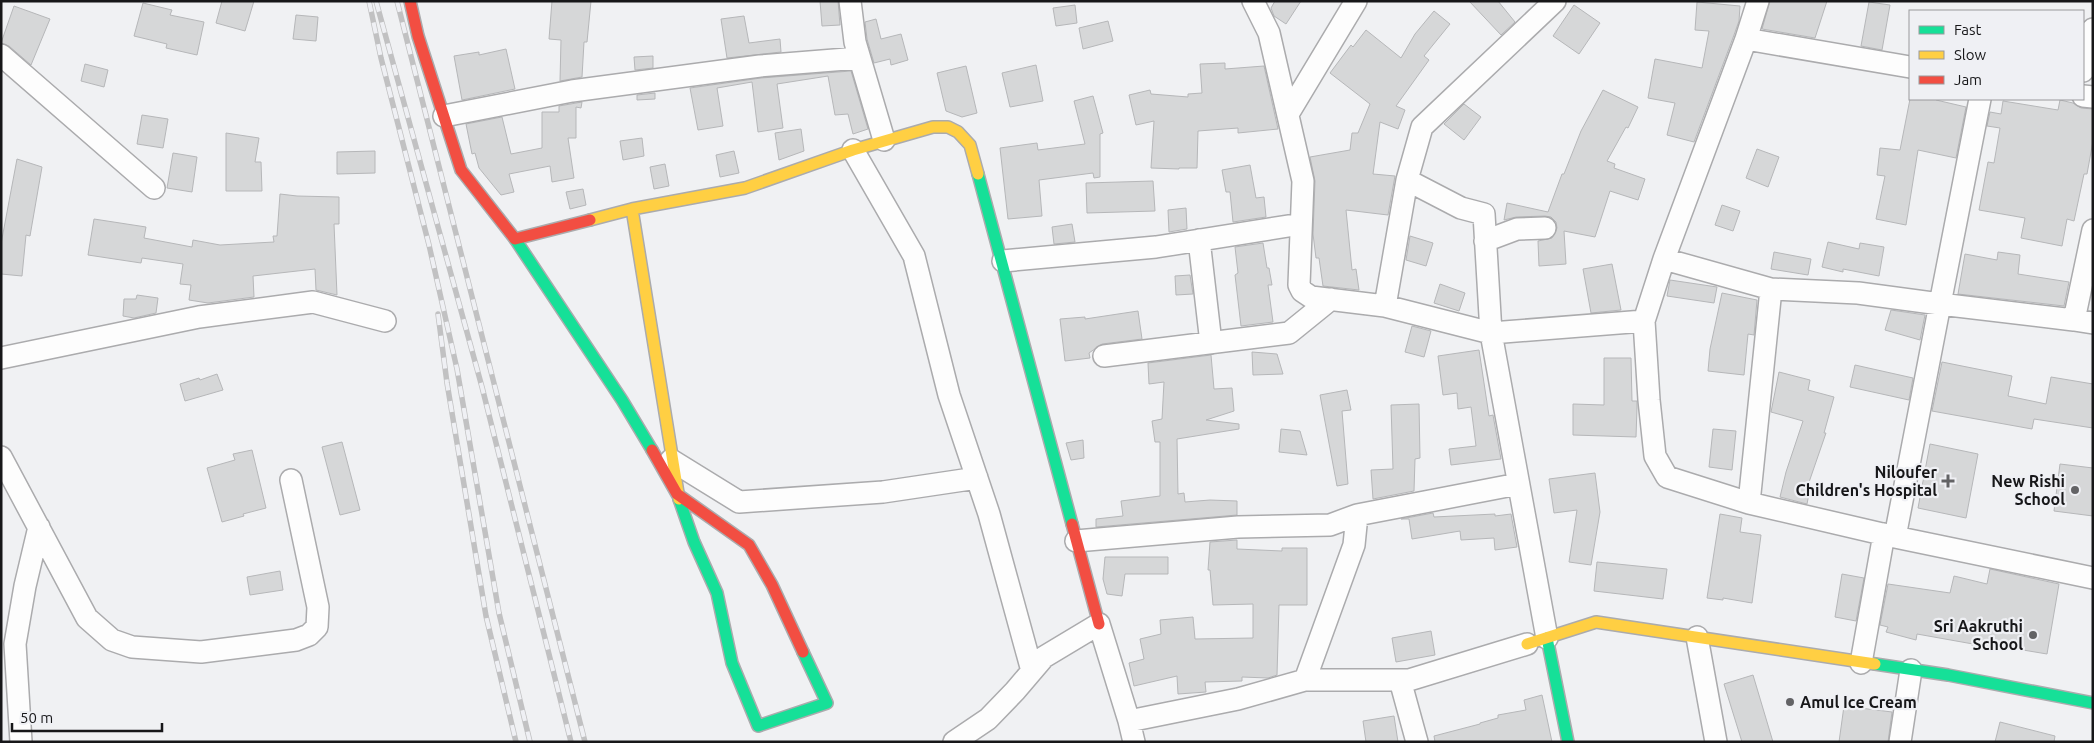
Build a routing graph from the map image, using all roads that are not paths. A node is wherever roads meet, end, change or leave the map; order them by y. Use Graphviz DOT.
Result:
graph roads {
  1 [pos="410,1"];
  2 [pos="850,1"];
  3 [pos="1253,1"];
  4 [pos="1356,1"];
  5 [pos="1556,1"];
  6 [pos="1758,1"];
  7 [pos="2093,30"];
  8 [pos="1746,39"];
  9 [pos="1,54"];
  10 [pos="859,58"];
  11 [pos="2084,67"];
  12 [pos="1909,68"];
  13 [pos="1980,100"];
  14 [pos="1288,114"];
  15 [pos="444,116"];
  16 [pos="884,140"];
  17 [pos="853,150"];
  18 [pos="1407,180"];
  19 [pos="154,188"];
  20 [pos="632,209"];
  21 [pos="1301,224"];
  22 [pos="1545,228"];
  23 [pos="2093,230"];
  24 [pos="515,239"];
  25 [pos="1199,240"];
  26 [pos="1485,241"];
  27 [pos="1664,258"];
  28 [pos="1003,261"];
  29 [pos="1770,289"];
  30 [pos="1331,299"];
  31 [pos="1940,304"];
  32 [pos="1385,306"];
  33 [pos="385,321"];
  34 [pos="1644,321"];
  35 [pos="2084,322"];
  36 [pos="1491,333"];
  37 [pos="1211,343"];
  38 [pos="1104,356"];
  39 [pos="1,358"];
  40 [pos="1,457"];
  41 [pos="671,460"];
  42 [pos="977,478"];
  43 [pos="291,480"];
  44 [pos="1518,484"];
  45 [pos="677,494"];
  46 [pos="1749,503"];
  47 [pos="1357,515"];
  48 [pos="39,527"];
  49 [pos="1889,536"];
  50 [pos="1076,541"];
  51 [pos="2093,578"];
  52 [pos="1099,624"];
  53 [pos="1697,637"];
  54 [pos="1537,641"];
  55 [pos="1861,663"];
  56 [pos="1911,670"];
  57 [pos="1032,671"];
  58 [pos="1305,680"];
  59 [pos="1400,680"];
  60 [pos="2093,703"];
  61 [pos="1129,721"];
  62 [pos="21,742"];
  63 [pos="954,742"];
  64 [pos="1134,742"];
  65 [pos="1416,742"];
  66 [pos="1568,742"];
  67 [pos="1716,742"];
  68 [pos="1900,742"];
  1 -- 15 [label="street"];
  2 -- 10 [label="street"];
  3 -- 14 [label="street"];
  4 -- 14 [label="street"];
  5 -- 18 [label="street"];
  6 -- 8 [label="street"];
  7 -- 11 [label="street"];
  8 -- 12 [label="street"];
  8 -- 27 [label="street"];
  9 -- 19 [label="street"];
  10 -- 15 [label="street"];
  10 -- 16 [label="street"];
  13 -- 31 [label="street"];
  14 -- 21 [label="street"];
  15 -- 24 [label="street"];
  16 -- 17 [label="street"];
  16 -- 28 [label="street"];
  17 -- 20 [label="street"];
  17 -- 42 [label="street"];
  18 -- 26 [label="street"];
  18 -- 32 [label="street"];
  20 -- 24 [label="street"];
  20 -- 41 [label="street"];
  21 -- 25 [label="street"];
  21 -- 30 [label="street"];
  22 -- 26 [label="street"];
  23 -- 35 [label="street"];
  24 -- 45 [label="street"];
  25 -- 28 [label="street"];
  25 -- 37 [label="street"];
  26 -- 36 [label="street"];
  27 -- 29 [label="street"];
  27 -- 34 [label="street"];
  28 -- 50 [label="street"];
  29 -- 31 [label="street"];
  29 -- 46 [label="street"];
  30 -- 32 [label="street"];
  30 -- 37 [label="street"];
  31 -- 35 [label="street"];
  31 -- 49 [label="street"];
  32 -- 36 [label="street"];
  33 -- 39 [label="street"];
  34 -- 36 [label="street"];
  34 -- 46 [label="street"];
  36 -- 44 [label="street"];
  37 -- 38 [label="street"];
  40 -- 48 [label="street"];
  41 -- 42 [label="street"];
  41 -- 45 [label="street"];
  42 -- 57 [label="street"];
  43 -- 48 [label="street"];
  44 -- 47 [label="street"];
  44 -- 54 [label="street"];
  45 -- 45 [label="street"];
  46 -- 49 [label="street"];
  47 -- 50 [label="street"];
  47 -- 58 [label="street"];
  48 -- 62 [label="street"];
  49 -- 51 [label="street"];
  49 -- 55 [label="street"];
  50 -- 52 [label="street"];
  52 -- 57 [label="street"];
  52 -- 61 [label="street"];
  53 -- 54 [label="street"];
  53 -- 55 [label="street"];
  53 -- 67 [label="street"];
  54 -- 59 [label="street"];
  54 -- 66 [label="street"];
  55 -- 56 [label="street"];
  56 -- 60 [label="street"];
  56 -- 68 [label="street"];
  57 -- 63 [label="street"];
  58 -- 59 [label="street"];
  58 -- 61 [label="street"];
  59 -- 65 [label="street"];
  61 -- 64 [label="street"];
}
